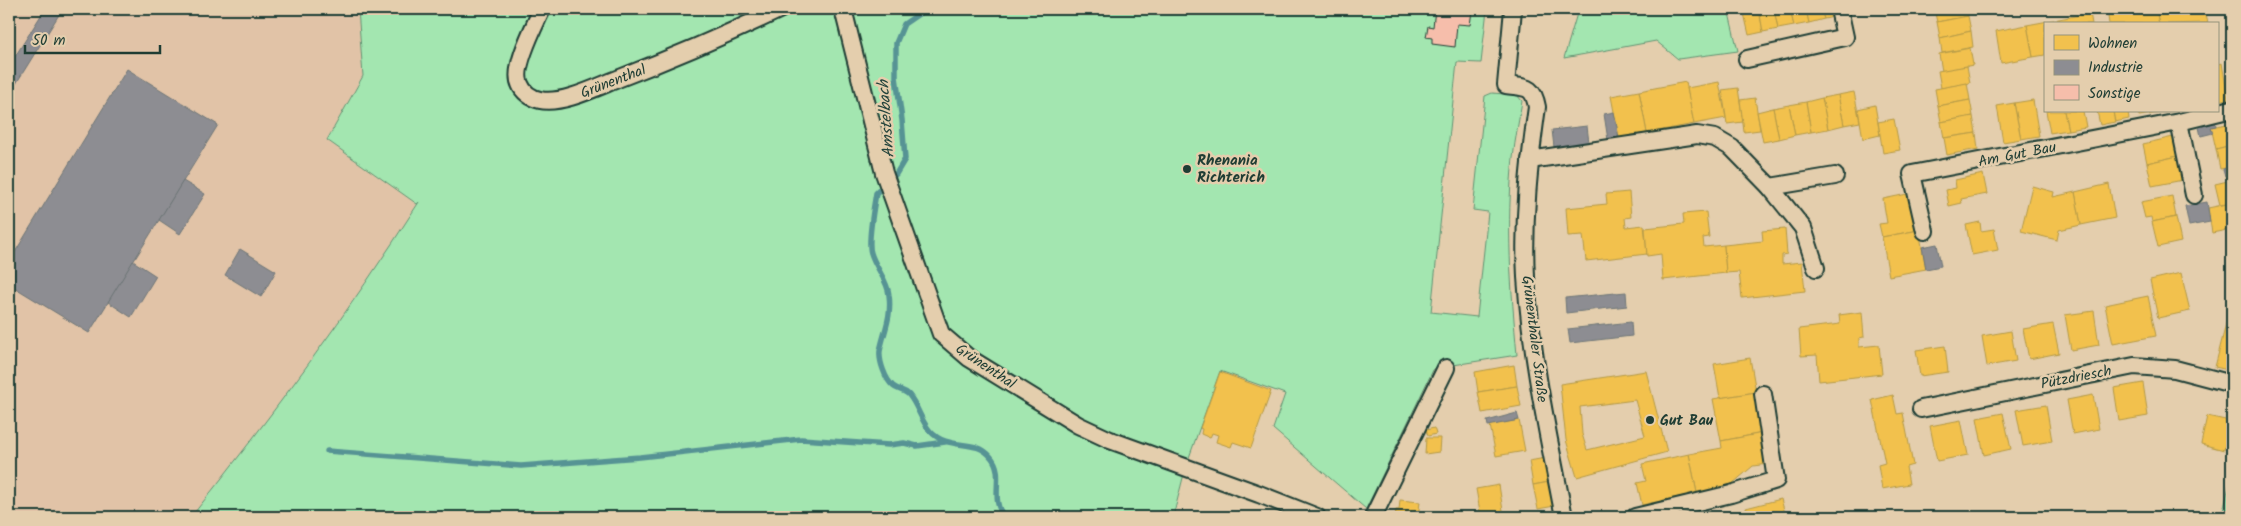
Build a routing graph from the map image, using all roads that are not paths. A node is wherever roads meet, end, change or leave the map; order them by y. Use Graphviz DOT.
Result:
graph roads {
  1 [pos="542,9"];
  2 [pos="781,9"];
  3 [pos="843,9"];
  4 [pos="1513,9"];
  5 [pos="1839,9"];
  6 [pos="1747,59"];
  7 [pos="2232,109"];
  8 [pos="2179,122"];
  9 [pos="1530,160"];
  10 [pos="1835,176"];
  11 [pos="1770,187"];
  12 [pos="2194,194"];
  13 [pos="1925,231"];
  14 [pos="1816,268"];
  15 [pos="1446,368"];
  16 [pos="2232,384"];
  17 [pos="1763,394"];
  18 [pos="1921,410"];
  19 [pos="1316,517"];
  20 [pos="1373,517"];
  21 [pos="1564,517"];
  22 [pos="1635,517"];
  1 -- 2 [label="street, Grünenthal"];
  3 -- 19 [label="street, Grünenthal"];
  4 -- 9 [label="street, Grünenthaler Straße"];
  5 -- 6 [label="street"];
  7 -- 8 [label="street, Am Gut Bau"];
  8 -- 12 [label="street"];
  8 -- 13 [label="street, Am Gut Bau"];
  9 -- 11 [label="street"];
  9 -- 21 [label="street, Grünenthaler Straße"];
  10 -- 11 [label="street"];
  11 -- 14 [label="street"];
  15 -- 20 [label="street"];
  16 -- 18 [label="street, Pützdriesch"];
  17 -- 22 [label="street"];
}
